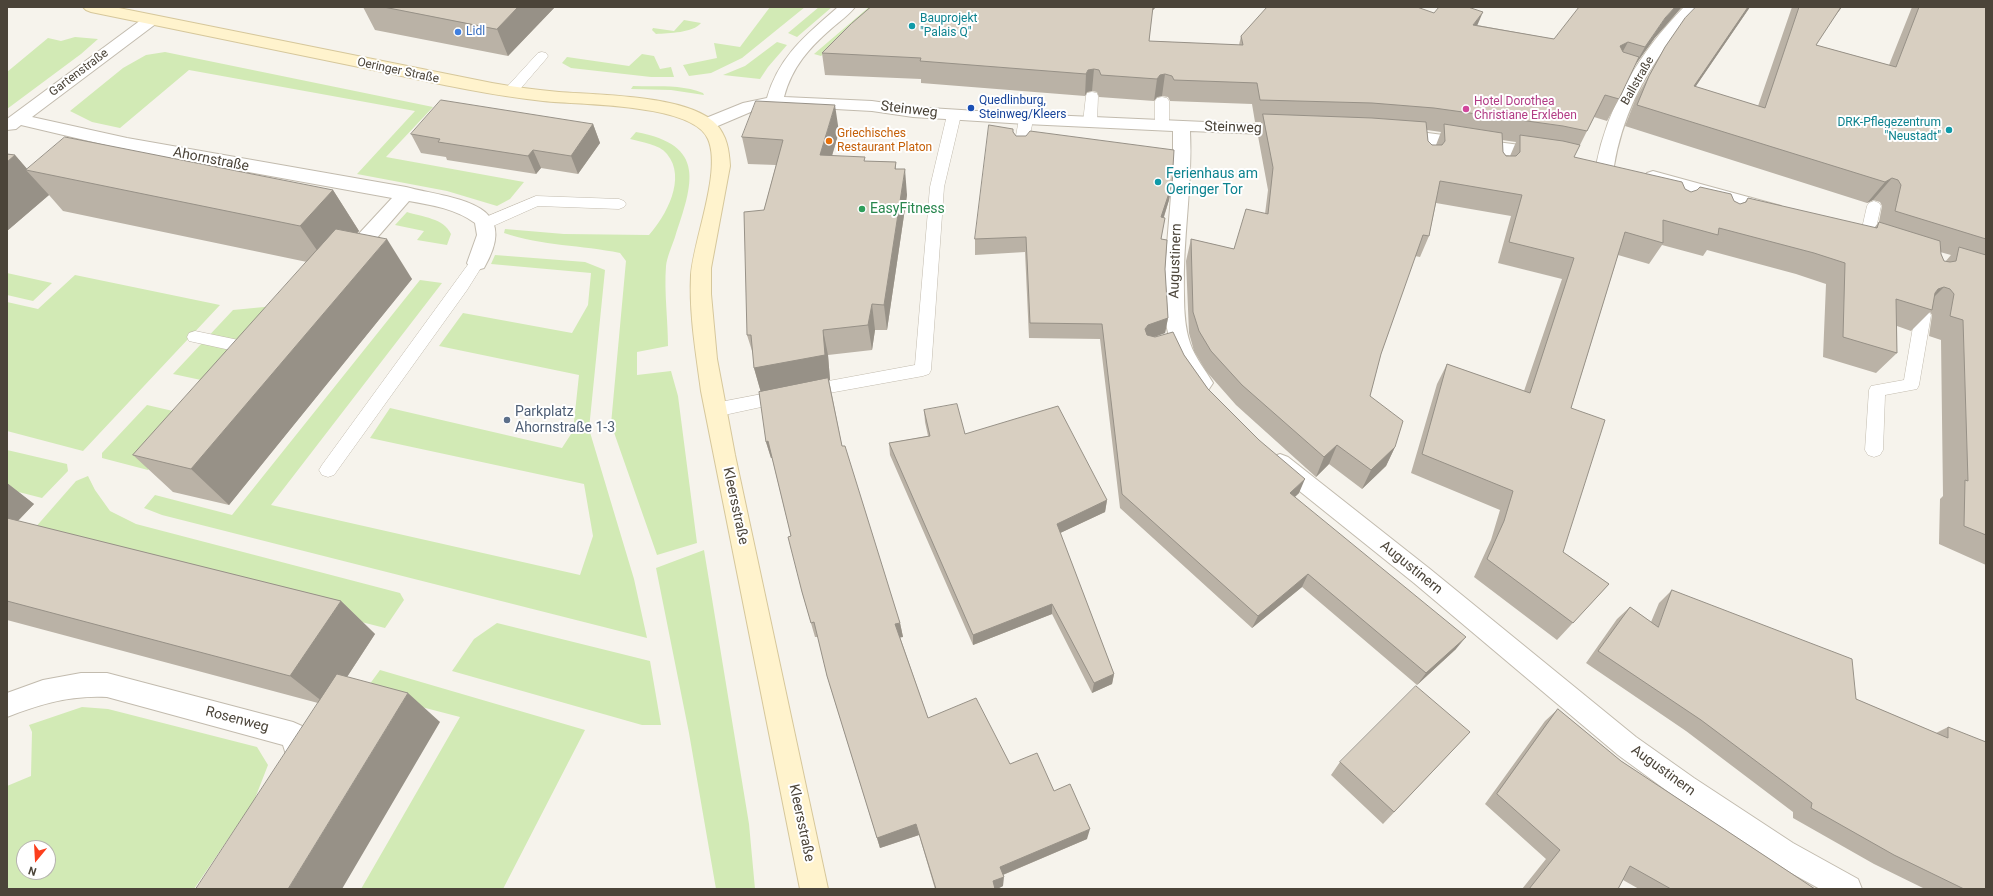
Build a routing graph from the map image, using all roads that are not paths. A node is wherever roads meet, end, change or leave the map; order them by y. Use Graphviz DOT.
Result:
graph roads {
  1 [pos="91,7"];
  2 [pos="847,7"];
  3 [pos="1693,7"];
  4 [pos="151,20"];
  5 [pos="542,56"];
  6 [pos="510,92"];
  7 [pos="1092,96"];
  8 [pos="1162,101"];
  9 [pos="774,102"];
  10 [pos="954,115"];
  11 [pos="1026,119"];
  12 [pos="1090,122"];
  13 [pos="13,123"];
  14 [pos="706,124"];
  15 [pos="1172,126"];
  16 [pos="1306,130"];
  17 [pos="1380,134"];
  18 [pos="1021,147"];
  19 [pos="1560,157"];
  20 [pos="1605,166"];
  21 [pos="1640,174"];
  22 [pos="406,193"];
  23 [pos="619,204"];
  24 [pos="1874,206"];
  25 [pos="1789,214"];
  26 [pos="486,223"];
  27 [pos="1867,237"];
  28 [pos="477,263"];
  29 [pos="336,272"];
  30 [pos="1922,315"];
  31 [pos="196,337"];
  32 [pos="270,349"];
  33 [pos="252,370"];
  34 [pos="1213,398"];
  35 [pos="714,410"];
  36 [pos="1263,447"];
  37 [pos="1874,450"];
  38 [pos="328,470"];
  39 [pos="7,705"];
  40 [pos="291,786"];
  41 [pos="814,889"];
  42 [pos="1848,889"];
  1 -- 4 [label="main road, Oeringer Straße"];
  2 -- 9 [label="street"];
  3 -- 20 [label="street, Ballstraße"];
  4 -- 6 [label="main road, Oeringer Straße"];
  4 -- 13 [label="street, Gartenstraße"];
  5 -- 6 [label="lane"];
  6 -- 14 [label="main road, Oeringer Straße"];
  7 -- 12 [label="lane"];
  8 -- 15 [label="lane"];
  9 -- 10 [label="street, Steinweg"];
  9 -- 14 [label="street, Steinweg"];
  10 -- 11 [label="street, Steinweg"];
  10 -- 35 [label="lane"];
  11 -- 12 [label="street, Steinweg"];
  11 -- 18 [label="lane"];
  12 -- 15 [label="street, Steinweg"];
  13 -- 22 [label="street, Ahornstraße"];
  14 -- 35 [label="main road, Kleersstraße"];
  15 -- 16 [label="street, Steinweg"];
  15 -- 34 [label="street, Augustinern"];
  17 -- 19 [label="street"];
  21 -- 25 [label="street"];
  22 -- 26 [label="street, Ahornstraße"];
  22 -- 29 [label="street"];
  23 -- 26 [label="lane"];
  24 -- 27 [label="lane"];
  26 -- 28 [label="street"];
  28 -- 38 [label="lane"];
  30 -- 37 [label="lane"];
  31 -- 32 [label="lane"];
  32 -- 33 [label="street"];
  35 -- 41 [label="main road, Kleersstraße"];
  36 -- 42 [label="street, Augustinern"];
  39 -- 40 [label="street, Rosenweg"];
}
